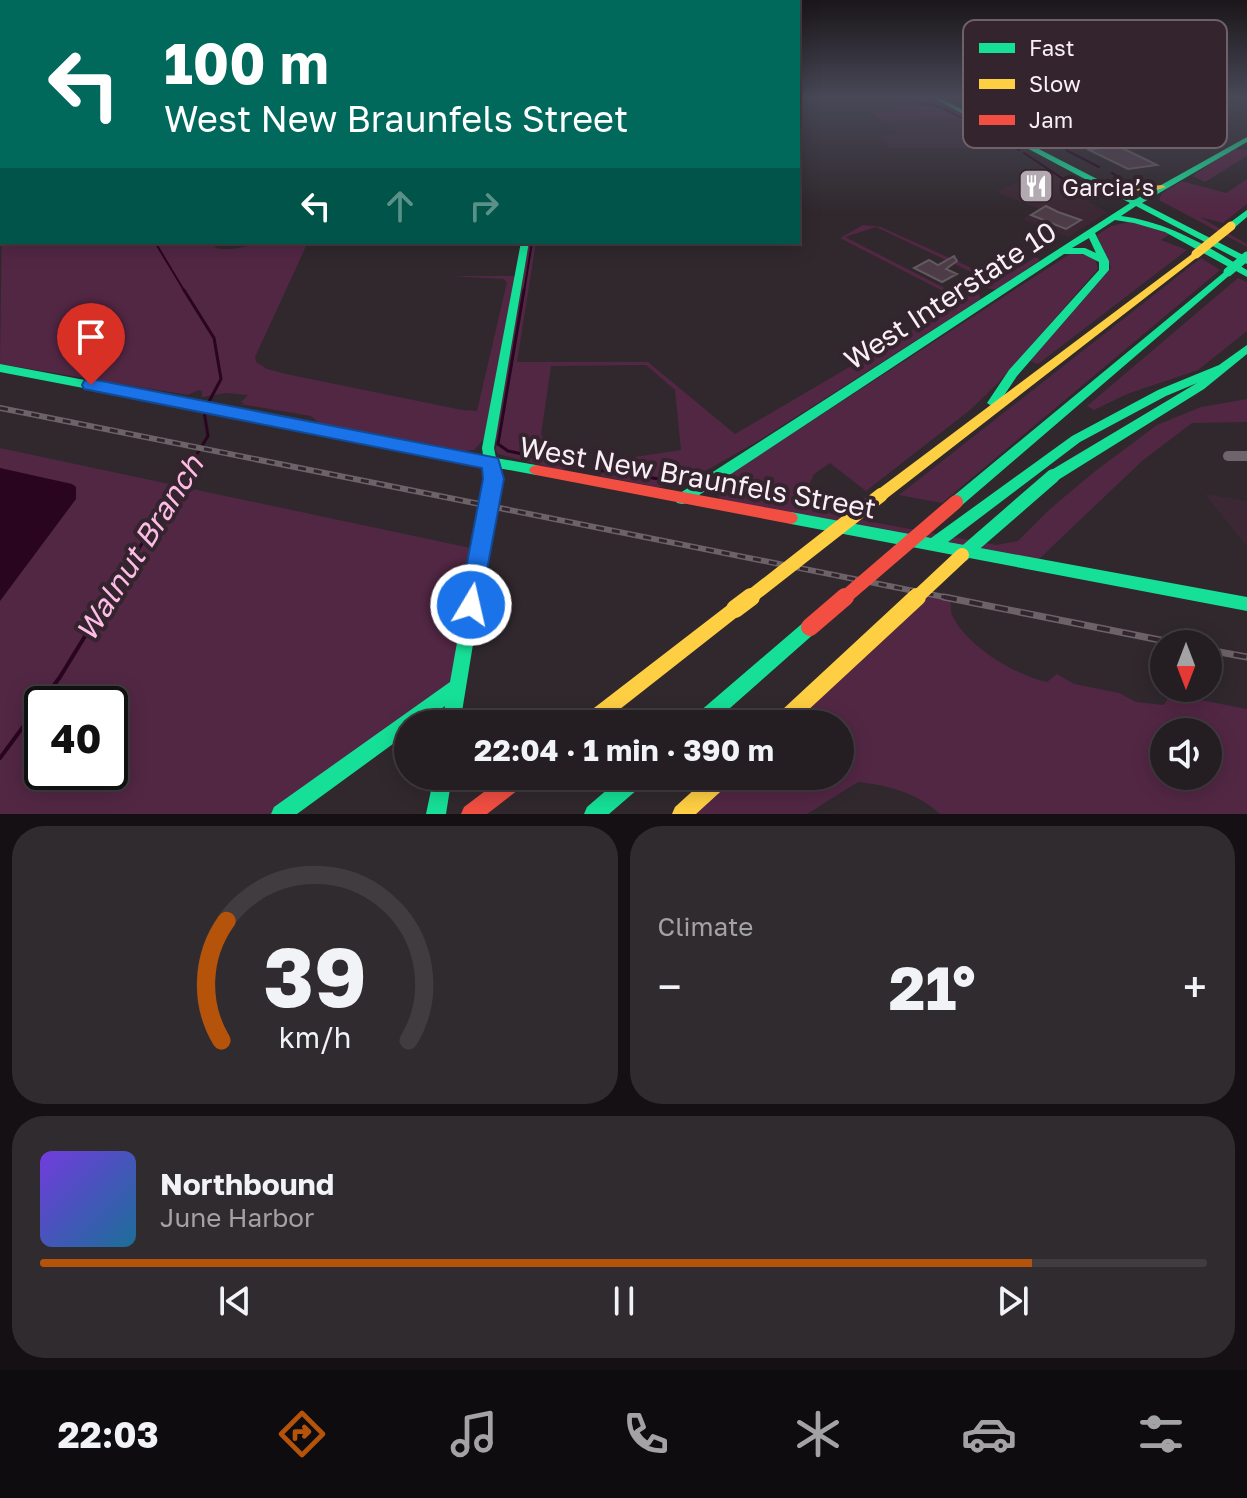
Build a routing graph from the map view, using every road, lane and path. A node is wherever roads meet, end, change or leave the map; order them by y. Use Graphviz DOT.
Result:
graph roads {
  1 [pos="1247,139"];
  2 [pos="1036,148"];
  3 [pos="1049,148"];
  4 [pos="1116,184"];
  5 [pos="1162,187"];
  6 [pos="1140,200"];
  7 [pos="1247,213"];
  8 [pos="1114,218"];
  9 [pos="1091,233"];
  10 [pos="525,244"];
  11 [pos="1063,251"];
  12 [pos="1247,256"];
  13 [pos="1104,261"];
  14 [pos="1247,274"];
  15 [pos="1247,348"];
  16 [pos="0,368"];
  17 [pos="1221,368"];
  18 [pos="985,415"];
  19 [pos="1228,456"];
  20 [pos="1247,456"];
  21 [pos="491,463"];
  22 [pos="682,499"];
  23 [pos="934,544"];
  24 [pos="1247,604"];
  25 [pos="457,687"];
  26 [pos="453,710"];
  27 [pos="605,710"];
  28 [pos="714,710"];
  29 [pos="795,710"];
  30 [pos="440,790"];
  31 [pos="501,790"];
  32 [pos="622,790"];
  33 [pos="708,790"];
  34 [pos="281,814"];
  35 [pos="436,814"];
  36 [pos="471,814"];
  37 [pos="594,814"];
  38 [pos="682,814"];
  1 -- 5 [label="main road, West Interstate 10"];
  2 -- 6 [label="main road"];
  3 -- 4 [label="main road"];
  4 -- 5 [label="main road"];
  4 -- 6 [label="main road"];
  5 -- 6 [label="main road, West Interstate 10"];
  6 -- 8 [label="main road, West Interstate 10"];
  6 -- 12 [label="main road"];
  7 -- 18 [label="main road, bridge"];
  8 -- 9 [label="main road, West Interstate 10"];
  8 -- 14 [label="main road"];
  9 -- 11 [label="main road, West Interstate 10"];
  9 -- 13 [label="main road"];
  10 -- 21 [label="main road"];
  11 -- 13 [label="main road"];
  11 -- 22 [label="main road, West Interstate 10"];
  12 -- 28 [label="main road, bridge"];
  13 -- 18 [label="main road"];
  15 -- 17 [label="main road"];
  16 -- 21 [label="main road, West New Braunfels Street"];
  17 -- 23 [label="main road"];
  17 -- 29 [label="main road, bridge"];
  18 -- 27 [label="main road, bridge"];
  19 -- 20 [label="street"];
  21 -- 22 [label="main road, West New Braunfels Street"];
  21 -- 25 [label="main road"];
  22 -- 23 [label="main road, West New Braunfels Street"];
  23 -- 24 [label="main road, West New Braunfels Street"];
  25 -- 26 [label="main road"];
  25 -- 34 [label="main road"];
  30 -- 35 [label="main road"];
  31 -- 36 [label="main road"];
  32 -- 37 [label="main road"];
  33 -- 38 [label="main road"];
}
